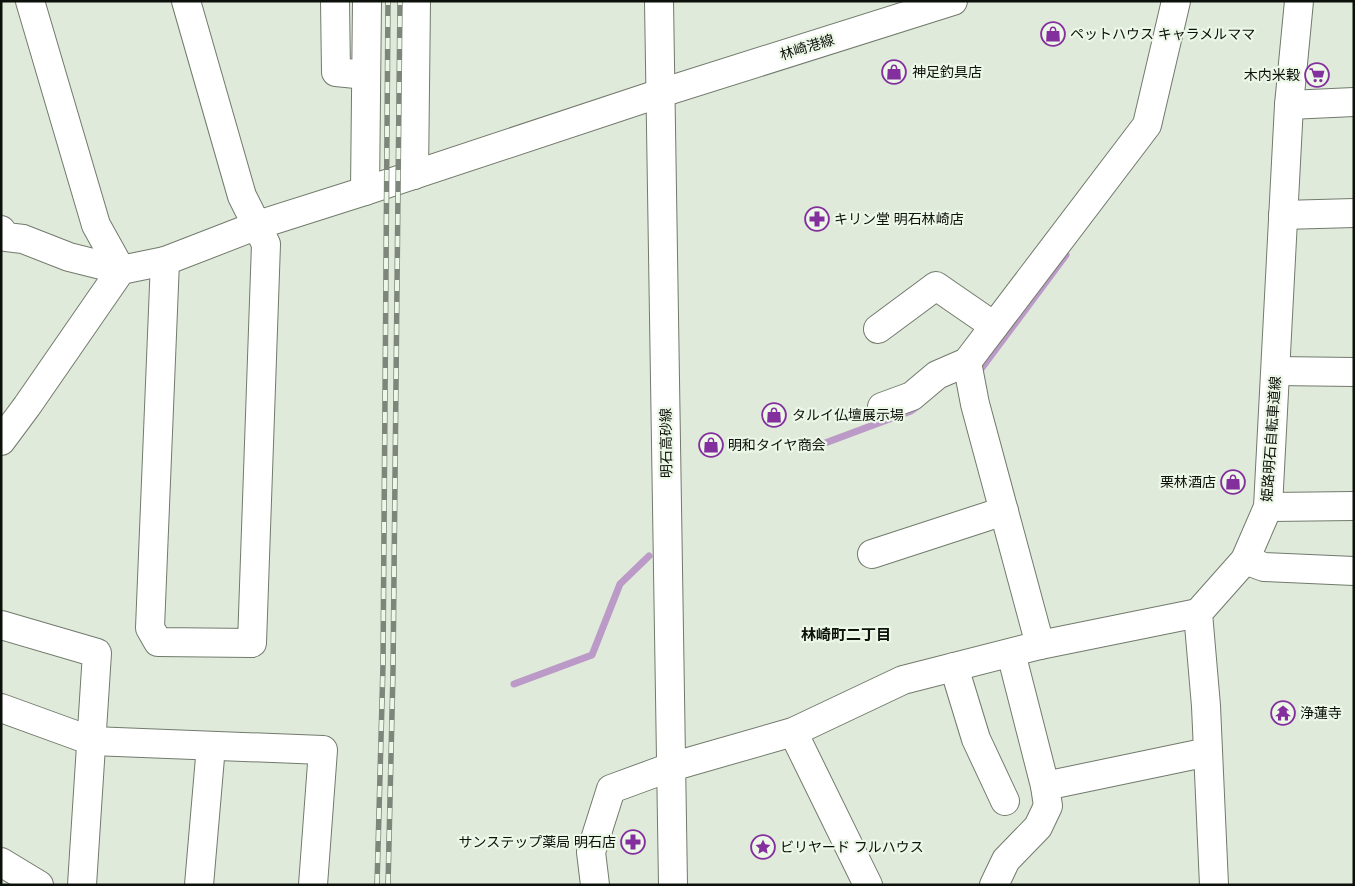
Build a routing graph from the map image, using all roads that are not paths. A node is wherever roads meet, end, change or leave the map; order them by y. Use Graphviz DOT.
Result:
graph roads {
  1 [pos="30,1"];
  2 [pos="186,1"];
  3 [pos="334,1"];
  4 [pos="367,1"];
  5 [pos="416,1"];
  6 [pos="659,1"];
  7 [pos="953,1"];
  8 [pos="1176,1"];
  9 [pos="1299,1"];
  10 [pos="366,75"];
  11 [pos="661,93"];
  12 [pos="1354,102"];
  13 [pos="1289,105"];
  14 [pos="414,175"];
  15 [pos="365,191"];
  16 [pos="1354,213"];
  17 [pos="1283,215"];
  18 [pos="258,225"];
  19 [pos="1,230"];
  20 [pos="165,261"];
  21 [pos="121,270"];
  22 [pos="994,326"];
  23 [pos="878,328"];
  24 [pos="967,362"];
  25 [pos="1276,371"];
  26 [pos="1354,372"];
  27 [pos="882,407"];
  28 [pos="1,441"];
  29 [pos="1354,506"];
  30 [pos="1268,507"];
  31 [pos="1004,511"];
  32 [pos="872,554"];
  33 [pos="1245,560"];
  34 [pos="1354,571"];
  35 [pos="1198,614"];
  36 [pos="1,625"];
  37 [pos="1040,645"];
  38 [pos="1011,653"];
  39 [pos="954,667"];
  40 [pos="1,708"];
  41 [pos="793,732"];
  42 [pos="92,741"];
  43 [pos="211,746"];
  44 [pos="1208,752"];
  45 [pos="670,767"];
  46 [pos="1045,786"];
  47 [pos="1005,801"];
  48 [pos="1,862"];
  49 [pos="39,885"];
  50 [pos="82,885"];
  51 [pos="199,885"];
  52 [pos="312,885"];
  53 [pos="595,885"];
  54 [pos="673,885"];
  55 [pos="868,885"];
  56 [pos="994,885"];
  57 [pos="1214,885"];
  1 -- 21 [label="street"];
  2 -- 18 [label="street"];
  3 -- 10 [label="street"];
  4 -- 10 [label="street"];
  5 -- 14 [label="street"];
  6 -- 11 [label="street, 明石高砂線"];
  7 -- 11 [label="street, 林崎港線"];
  8 -- 22 [label="street"];
  9 -- 13 [label="street, 姫路明石自転車道線"];
  10 -- 15 [label="street"];
  11 -- 14 [label="street, 林崎港線"];
  11 -- 45 [label="street, 明石高砂線"];
  12 -- 13 [label="street"];
  13 -- 17 [label="street, 姫路明石自転車道線"];
  14 -- 15 [label="street, 林崎港線"];
  15 -- 18 [label="street, 林崎港線"];
  16 -- 17 [label="street"];
  17 -- 25 [label="street, 姫路明石自転車道線"];
  18 -- 20 [label="street, 林崎港線"];
  18 -- 20 [label="street"];
  19 -- 21 [label="street"];
  20 -- 21 [label="street, 林崎港線"];
  21 -- 28 [label="street"];
  22 -- 23 [label="street"];
  22 -- 24 [label="street"];
  24 -- 27 [label="street"];
  24 -- 31 [label="street"];
  25 -- 26 [label="street"];
  25 -- 30 [label="street, 姫路明石自転車道線"];
  29 -- 30 [label="street"];
  30 -- 33 [label="street, 姫路明石自転車道線"];
  31 -- 32 [label="street"];
  31 -- 37 [label="street"];
  33 -- 34 [label="street"];
  33 -- 35 [label="street, 姫路明石自転車道線"];
  35 -- 37 [label="street"];
  35 -- 44 [label="street"];
  36 -- 42 [label="street"];
  37 -- 38 [label="street"];
  38 -- 39 [label="street"];
  38 -- 46 [label="street"];
  39 -- 41 [label="street"];
  39 -- 47 [label="street"];
  40 -- 42 [label="street"];
  41 -- 45 [label="street"];
  41 -- 55 [label="street"];
  42 -- 43 [label="street"];
  42 -- 50 [label="street"];
  43 -- 51 [label="street"];
  43 -- 52 [label="street"];
  44 -- 46 [label="street"];
  44 -- 57 [label="street"];
  45 -- 53 [label="street"];
  45 -- 54 [label="street, 明石高砂線"];
  46 -- 56 [label="street"];
  48 -- 49 [label="street"];
}
